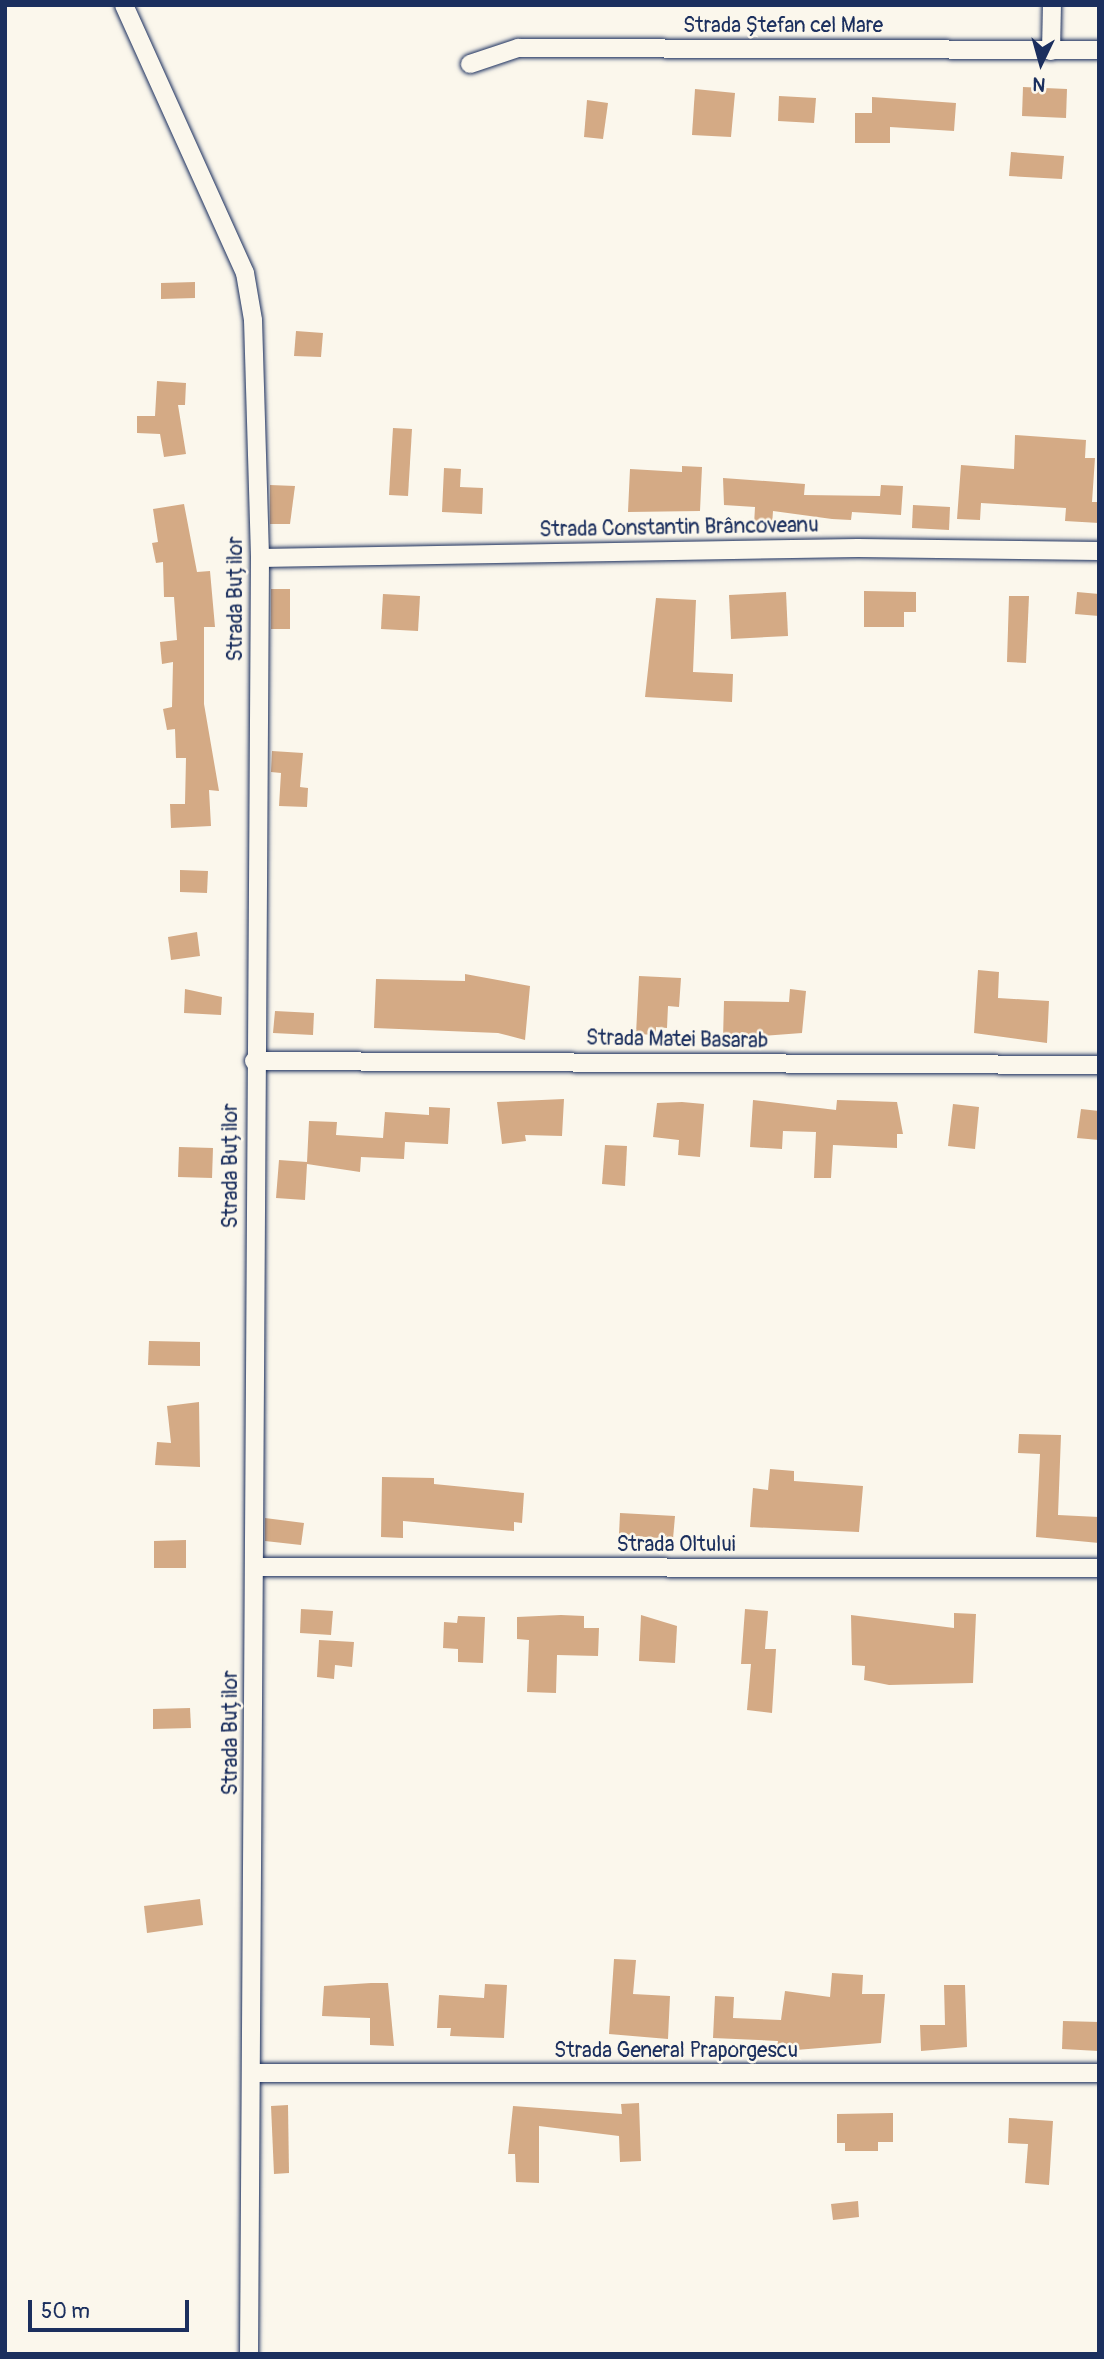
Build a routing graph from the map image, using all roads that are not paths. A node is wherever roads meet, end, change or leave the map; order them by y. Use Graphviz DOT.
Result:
graph roads {
  1 [pos="124,5"];
  2 [pos="1052,5"];
  3 [pos="1099,50"];
  4 [pos="1051,51"];
  5 [pos="470,64"];
  6 [pos="1099,551"];
  7 [pos="260,558"];
  8 [pos="254,1061"];
  9 [pos="1099,1065"];
  10 [pos="254,1567"];
  11 [pos="1099,1568"];
  12 [pos="254,2073"];
  13 [pos="1099,2073"];
  14 [pos="249,2354"];
  1 -- 7 [label="street, Strada Buților"];
  2 -- 4 [label="street"];
  3 -- 4 [label="street, Strada Ștefan cel Mare"];
  4 -- 5 [label="street, Strada Ștefan cel Mare"];
  6 -- 7 [label="street, Strada Constantin Brâncoveanu"];
  7 -- 8 [label="street, Strada Buților"];
  8 -- 9 [label="street, Strada Matei Basarab"];
  8 -- 10 [label="street, Strada Buților"];
  10 -- 11 [label="street, Strada Oltului"];
  10 -- 12 [label="street, Strada Buților"];
  12 -- 13 [label="street, Strada General Praporgescu"];
  12 -- 14 [label="street, Strada Buților"];
}
